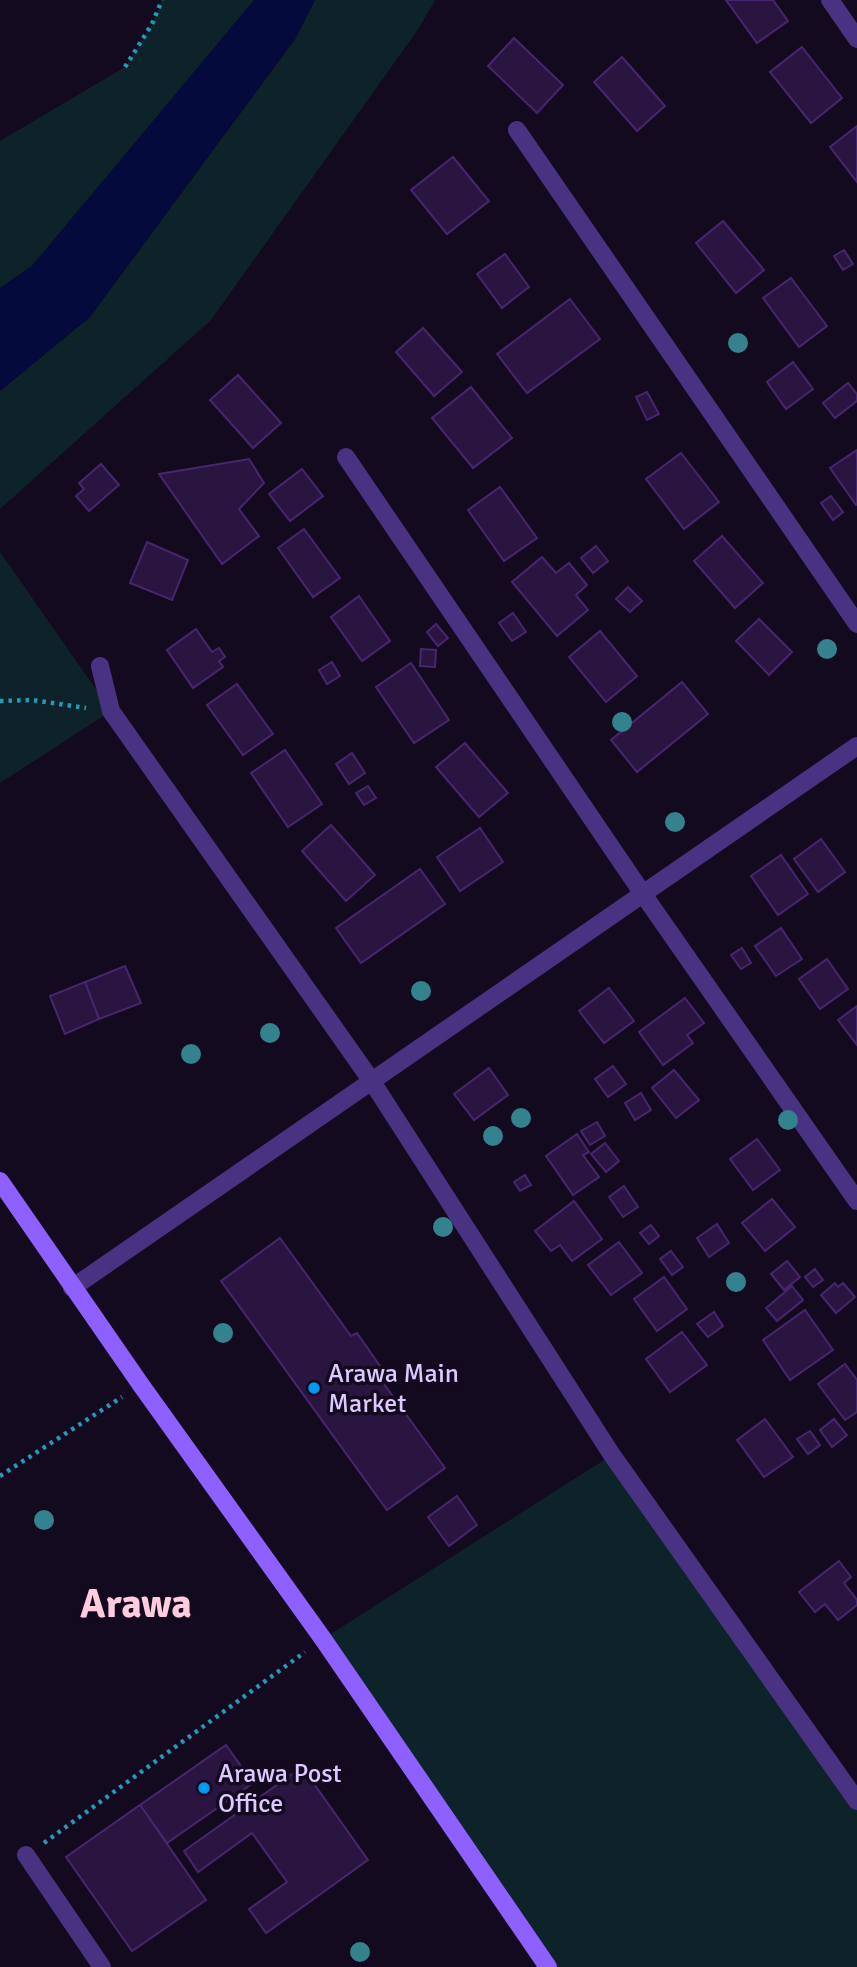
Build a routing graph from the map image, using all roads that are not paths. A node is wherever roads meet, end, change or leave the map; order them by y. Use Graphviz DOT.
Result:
graph roads {
  1 [pos="830,0"];
  2 [pos="857,38"];
  3 [pos="517,130"];
  4 [pos="346,457"];
  5 [pos="857,624"];
  6 [pos="100,666"];
  7 [pos="857,746"];
  8 [pos="643,894"];
  9 [pos="371,1080"];
  10 [pos="0,1181"];
  11 [pos="857,1201"];
  12 [pos="72,1288"];
  13 [pos="857,1801"];
  14 [pos="26,1855"];
  15 [pos="102,1967"];
  16 [pos="548,1967"];
  1 -- 2 [label="street"];
  3 -- 5 [label="street"];
  4 -- 8 [label="street"];
  6 -- 9 [label="street"];
  7 -- 8 [label="street"];
  8 -- 9 [label="street"];
  8 -- 11 [label="street"];
  9 -- 12 [label="street"];
  9 -- 13 [label="street"];
  10 -- 12 [label="street"];
  12 -- 16 [label="street"];
  14 -- 15 [label="street"];
}
